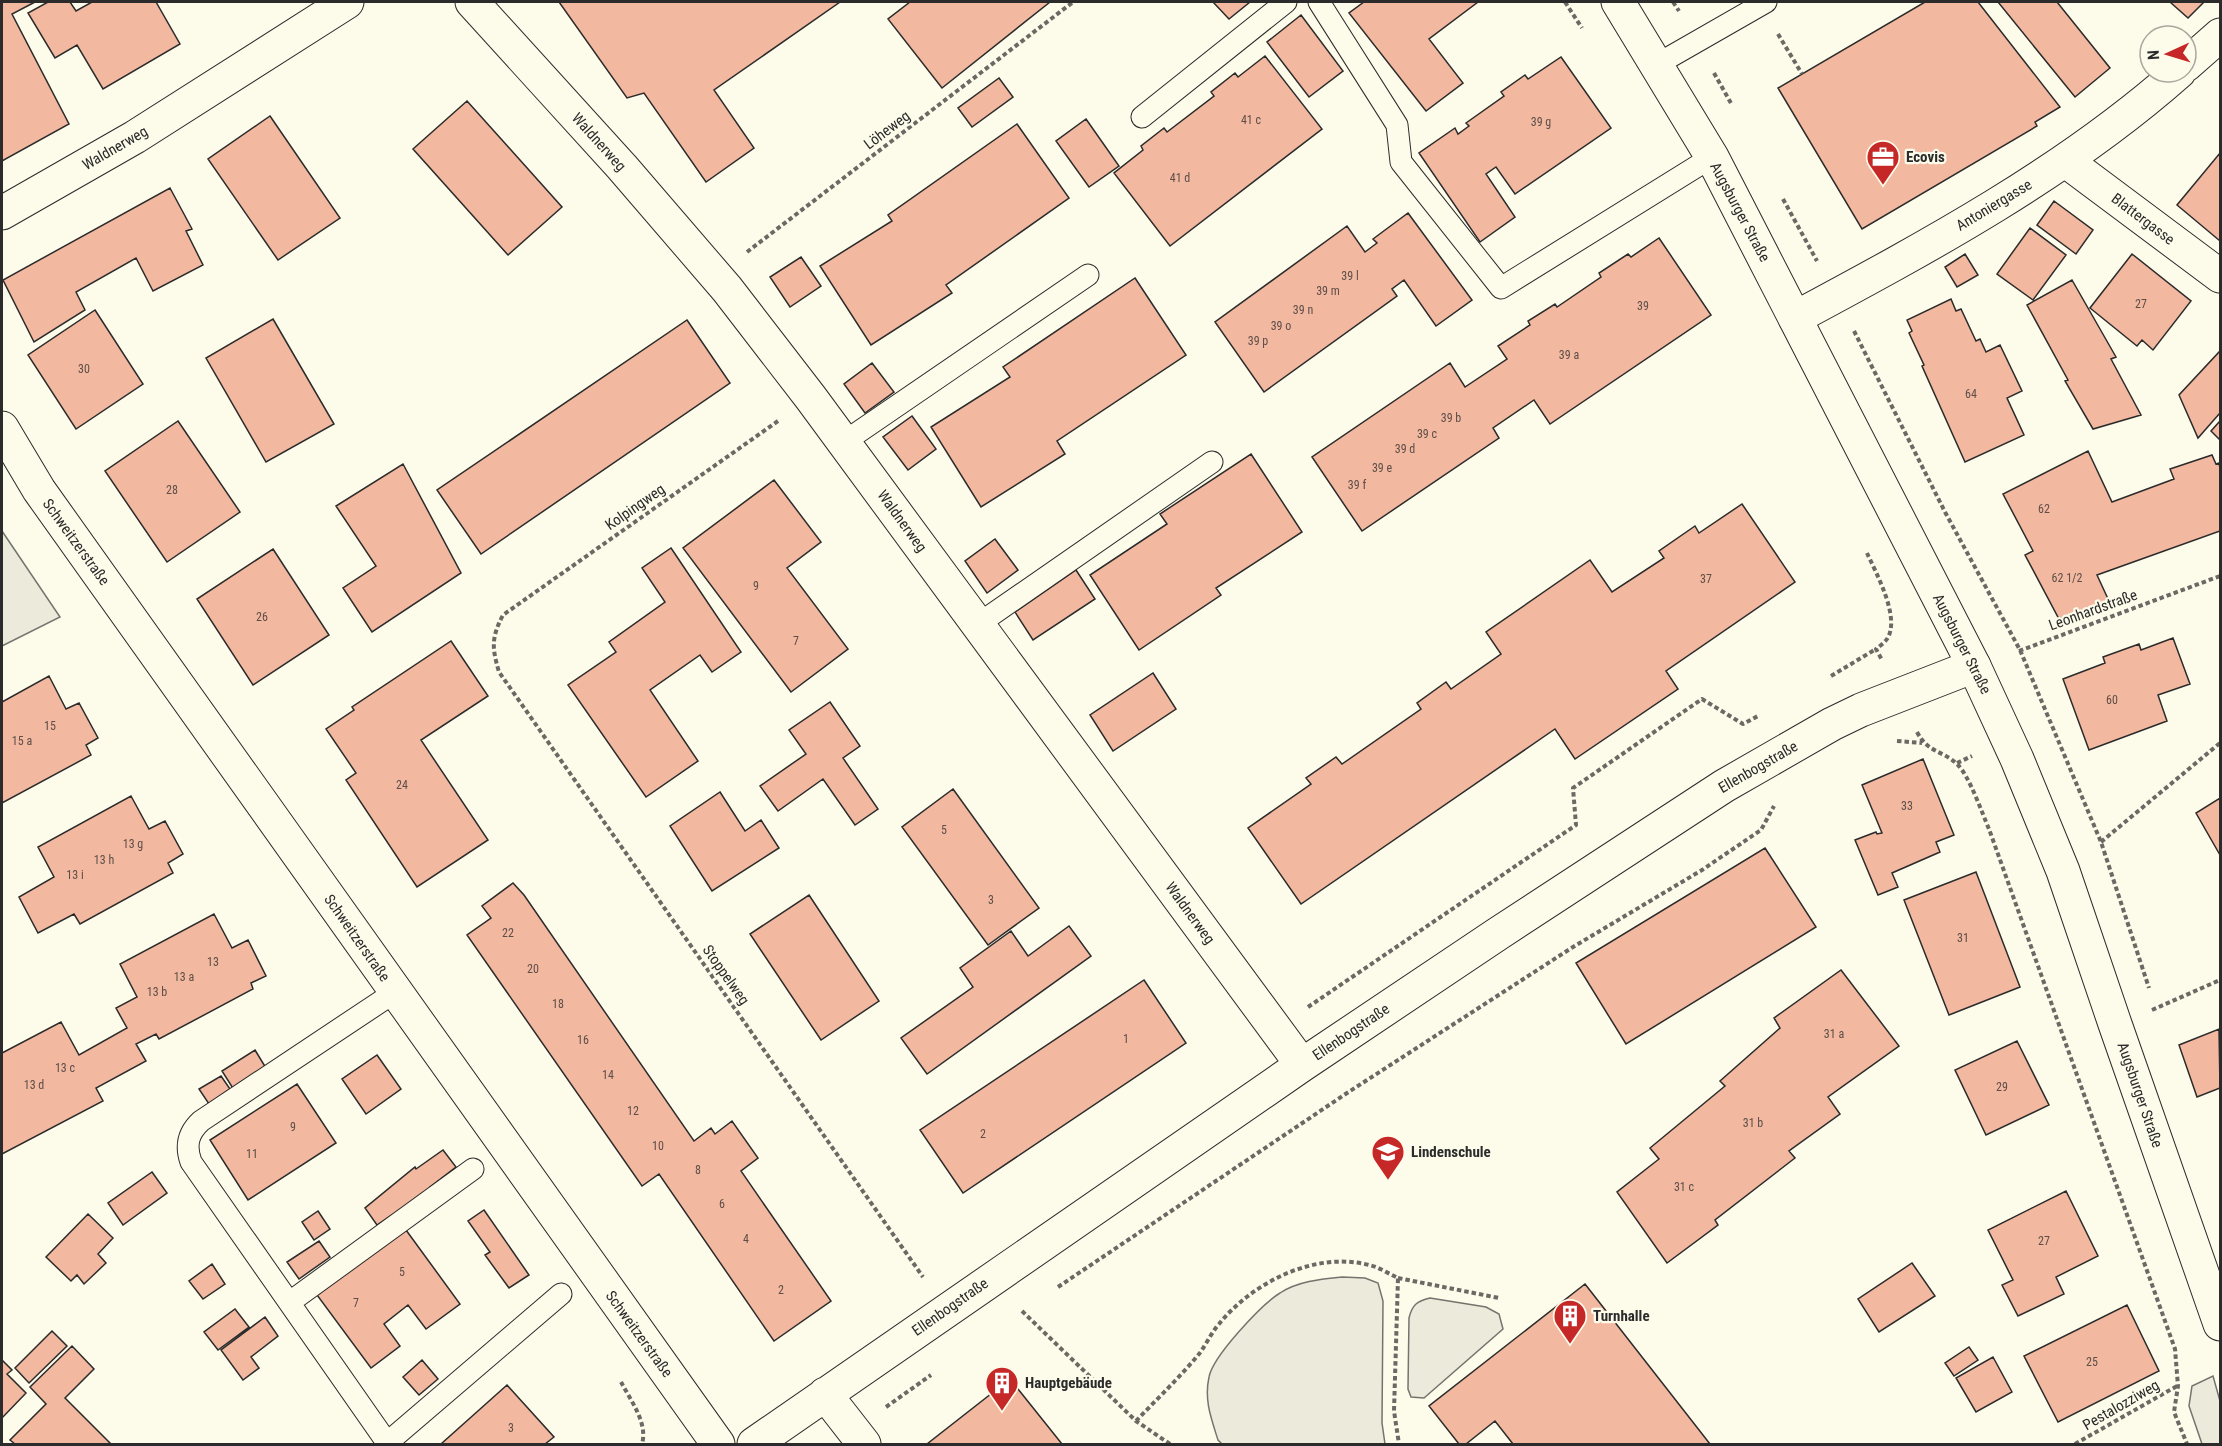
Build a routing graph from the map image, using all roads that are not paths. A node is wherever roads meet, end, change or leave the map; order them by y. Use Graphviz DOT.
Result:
graph roads {
  1 [pos="347,2"];
  2 [pos="472,2"];
  3 [pos="1286,2"];
  4 [pos="1319,2"];
  5 [pos="1618,2"];
  6 [pos="1763,3"];
  7 [pos="2220,34"];
  8 [pos="2198,54"];
  9 [pos="1656,65"];
  10 [pos="2165,84"];
  11 [pos="1142,117"];
  12 [pos="1712,157"];
  13 [pos="2066,161"];
  14 [pos="2,213"];
  15 [pos="1088,275"];
  16 [pos="2220,276"];
  17 [pos="1795,318"];
  18 [pos="2,428"];
  19 [pos="844,442"];
  20 [pos="1212,462"];
  21 [pos="977,625"];
  22 [pos="1974,666"];
  23 [pos="395,992"];
  24 [pos="1302,1065"];
  25 [pos="472,1168"];
  26 [pos="561,1294"];
  27 [pos="290,1302"];
  28 [pos="2218,1312"];
  29 [pos="825,1394"];
  30 [pos="859,1438"];
  31 [pos="387,1444"];
  32 [pos="718,1444"];
  33 [pos="754,1444"];
  1 -- 14 [label="street, Waldnerweg"];
  2 -- 19 [label="street, Waldnerweg"];
  3 -- 11 [label="lane"];
  4 -- 12 [label="lane"];
  5 -- 9 [label="street, Augsburger Straße"];
  6 -- 9 [label="lane"];
  7 -- 8 [label="street"];
  9 -- 12 [label="street, Augsburger Straße"];
  10 -- 13 [label="street, Antoniergasse"];
  12 -- 17 [label="street, Augsburger Straße"];
  13 -- 16 [label="street, Blattergasse"];
  13 -- 17 [label="street, Antoniergasse"];
  15 -- 19 [label="lane"];
  17 -- 22 [label="street, Augsburger Straße"];
  18 -- 23 [label="street, Schweitzerstraße"];
  19 -- 21 [label="street, Waldnerweg"];
  20 -- 21 [label="lane"];
  21 -- 24 [label="street, Waldnerweg"];
  22 -- 24 [label="street, Ellenbogstraße"];
  22 -- 28 [label="street, Augsburger Straße"];
  23 -- 27 [label="lane"];
  23 -- 32 [label="street, Schweitzerstraße"];
  24 -- 29 [label="street, Ellenbogstraße"];
  25 -- 27 [label="lane"];
  26 -- 31 [label="lane"];
  27 -- 31 [label="lane"];
  29 -- 30 [label="street"];
  29 -- 33 [label="street, Ellenbogstraße"];
}
